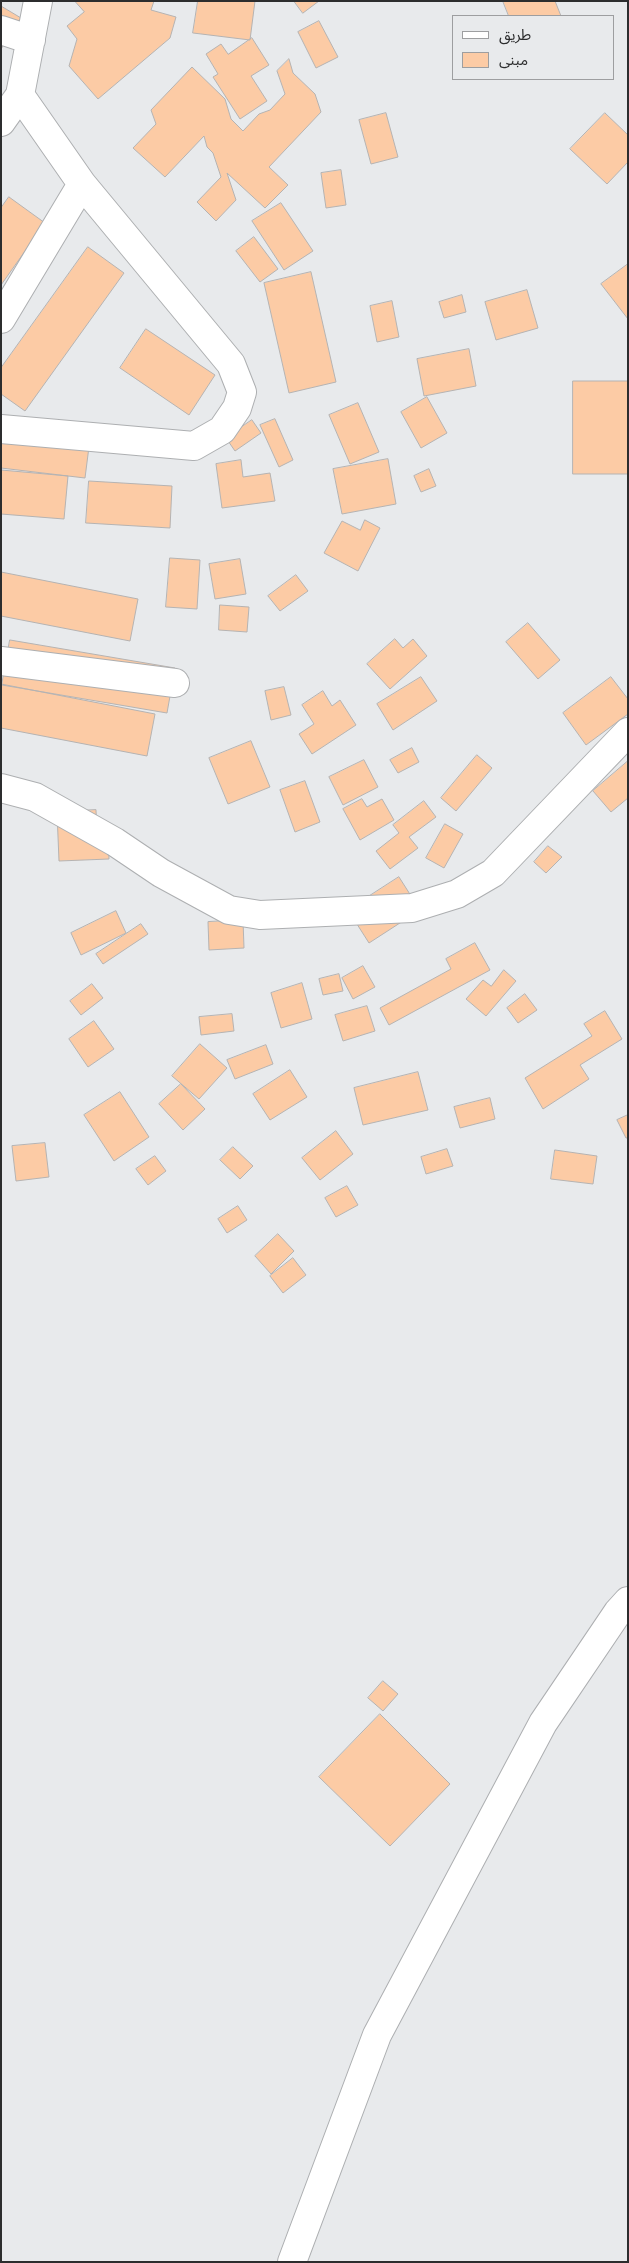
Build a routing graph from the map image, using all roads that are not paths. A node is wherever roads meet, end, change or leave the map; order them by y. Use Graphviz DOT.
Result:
graph roads {
  1 [pos="38,1"];
  2 [pos="1,30"];
  3 [pos="30,40"];
  4 [pos="20,95"];
  5 [pos="1,122"];
  6 [pos="82,184"];
  7 [pos="1,319"];
  8 [pos="1,429"];
  9 [pos="1,662"];
  10 [pos="175,683"];
  11 [pos="628,732"];
  12 [pos="1,788"];
  13 [pos="628,1601"];
  14 [pos="292,2262"];
  1 -- 3 [label="street"];
  2 -- 3 [label="street"];
  3 -- 4 [label="street"];
  4 -- 5 [label="street"];
  4 -- 6 [label="street"];
  6 -- 7 [label="street"];
  6 -- 8 [label="street"];
  9 -- 10 [label="street"];
  11 -- 12 [label="street"];
  13 -- 14 [label="street"];
}
